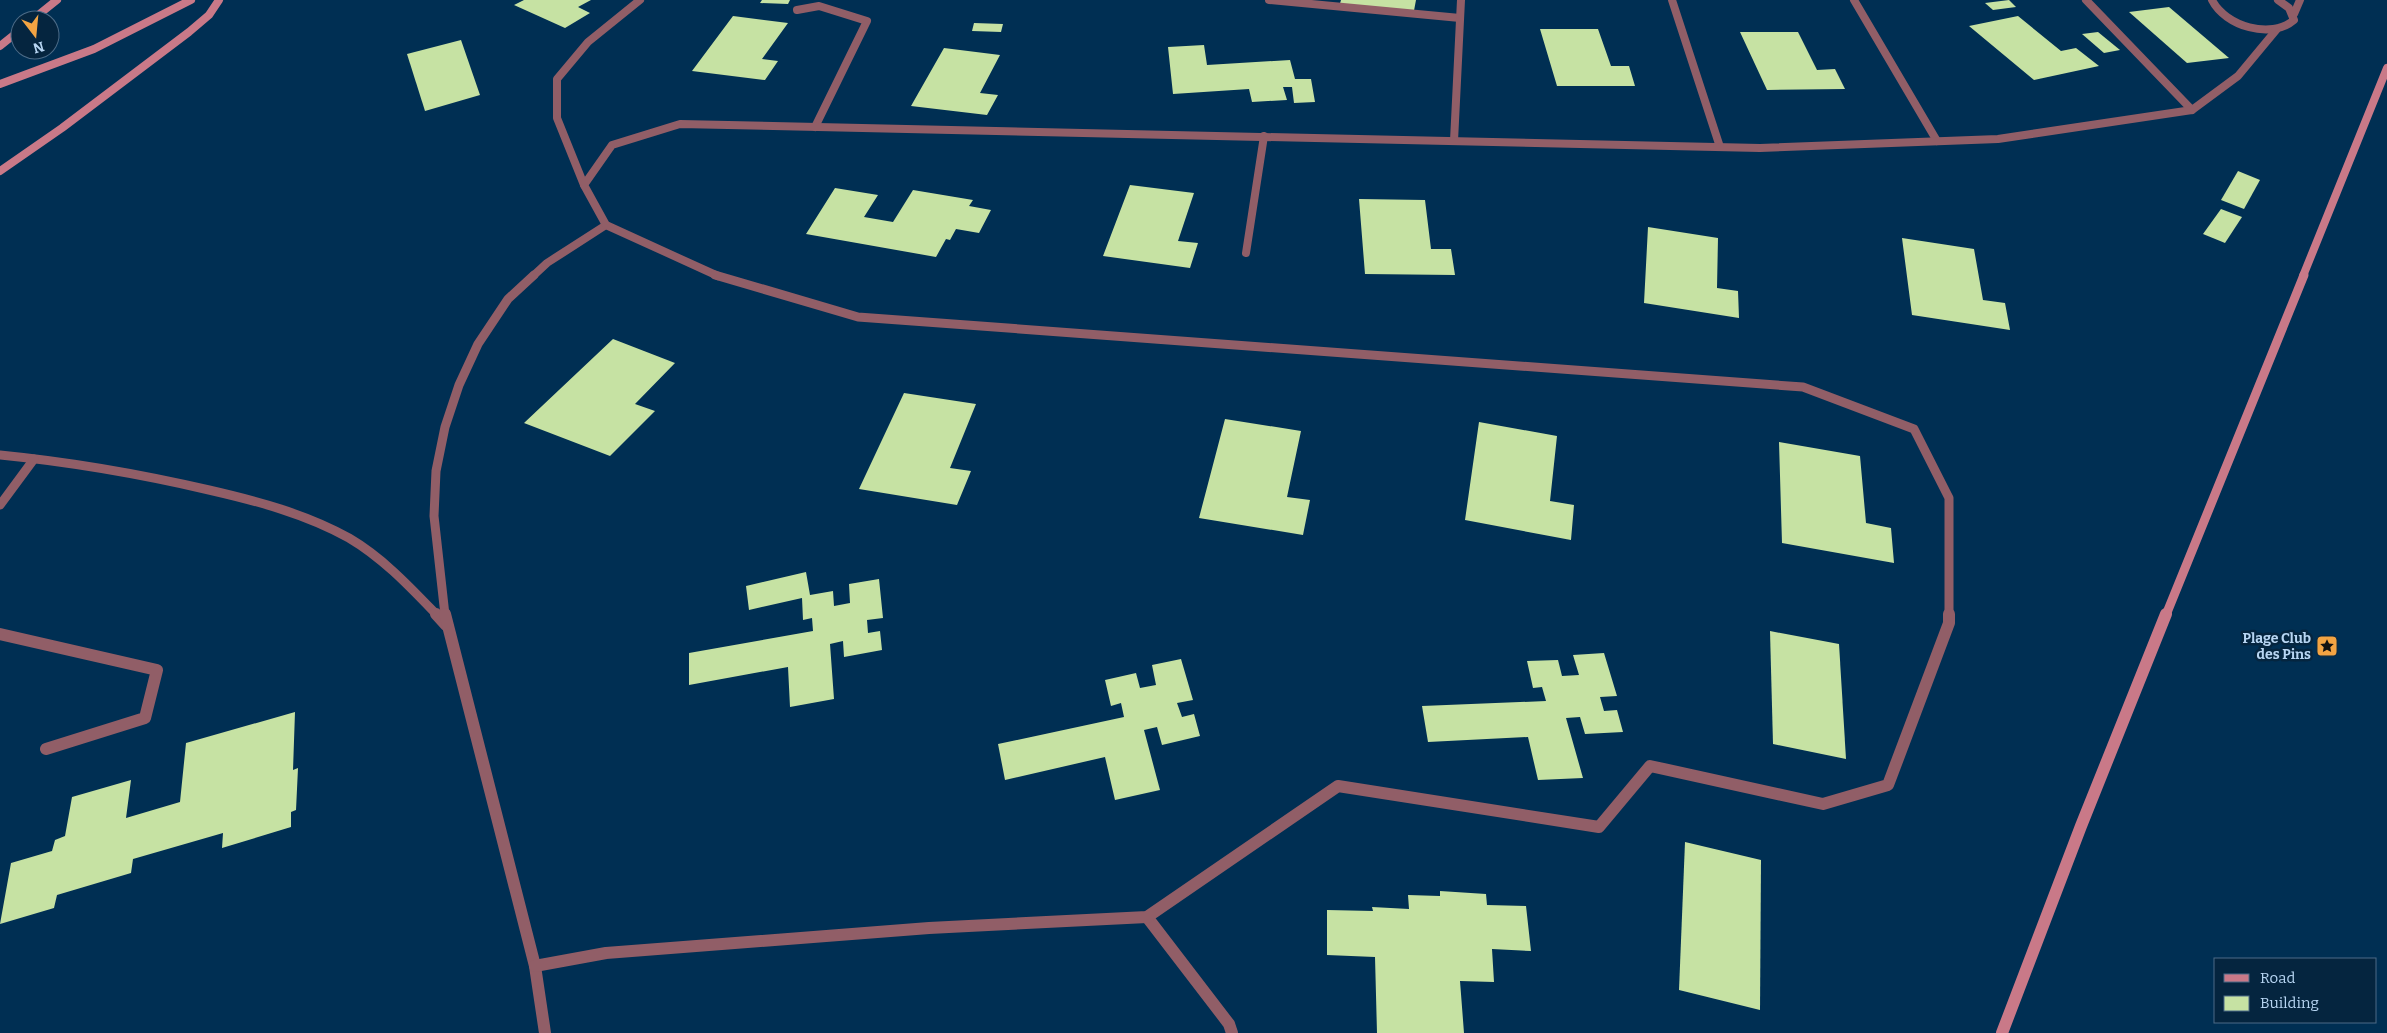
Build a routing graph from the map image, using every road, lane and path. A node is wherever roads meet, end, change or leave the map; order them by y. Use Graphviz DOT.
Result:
graph roads {
  1 [pos="56,0"];
  2 [pos="191,0"];
  3 [pos="219,0"];
  4 [pos="640,0"];
  5 [pos="1269,0"];
  6 [pos="1461,0"];
  7 [pos="1672,0"];
  8 [pos="1854,0"];
  9 [pos="2086,0"];
  10 [pos="2212,0"];
  11 [pos="2278,0"];
  12 [pos="2300,0"];
  13 [pos="44,10"];
  14 [pos="797,10"];
  15 [pos="2294,14"];
  16 [pos="1460,18"];
  17 [pos="2278,29"];
  18 [pos="10,38"];
  19 [pos="0,46"];
  20 [pos="2387,68"];
  21 [pos="1,84"];
  22 [pos="2192,110"];
  23 [pos="815,127"];
  24 [pos="1264,136"];
  25 [pos="1454,141"];
  26 [pos="1937,141"];
  27 [pos="1720,147"];
  28 [pos="0,171"];
  29 [pos="584,185"];
  30 [pos="606,225"];
  31 [pos="1246,253"];
  32 [pos="0,456"];
  33 [pos="34,459"];
  34 [pos="0,505"];
  35 [pos="446,625"];
  36 [pos="0,634"];
  37 [pos="46,750"];
  38 [pos="1148,917"];
  39 [pos="535,966"];
  40 [pos="545,1033"];
  41 [pos="1232,1033"];
  42 [pos="2002,1033"];
  1 -- 13 [label="main road"];
  2 -- 21 [label="main road"];
  3 -- 28 [label="main road"];
  4 -- 29 [label="street"];
  5 -- 16 [label="street"];
  6 -- 16 [label="street"];
  7 -- 27 [label="street"];
  8 -- 26 [label="street"];
  9 -- 22 [label="street"];
  10 -- 17 [label="street"];
  11 -- 15 [label="street"];
  12 -- 15 [label="street"];
  14 -- 23 [label="street"];
  15 -- 17 [label="street"];
  16 -- 25 [label="street"];
  17 -- 22 [label="street"];
  18 -- 19 [label="main road"];
  20 -- 42 [label="main road"];
  22 -- 26 [label="street"];
  23 -- 24 [label="street"];
  23 -- 29 [label="street"];
  24 -- 25 [label="street"];
  24 -- 31 [label="street"];
  25 -- 27 [label="street"];
  26 -- 27 [label="street"];
  29 -- 30 [label="street"];
  30 -- 35 [label="street"];
  30 -- 38 [label="street"];
  32 -- 33 [label="street"];
  33 -- 34 [label="street"];
  33 -- 35 [label="street"];
  35 -- 39 [label="street"];
  36 -- 37 [label="street"];
  38 -- 39 [label="street"];
  38 -- 41 [label="street"];
  39 -- 40 [label="street"];
}
